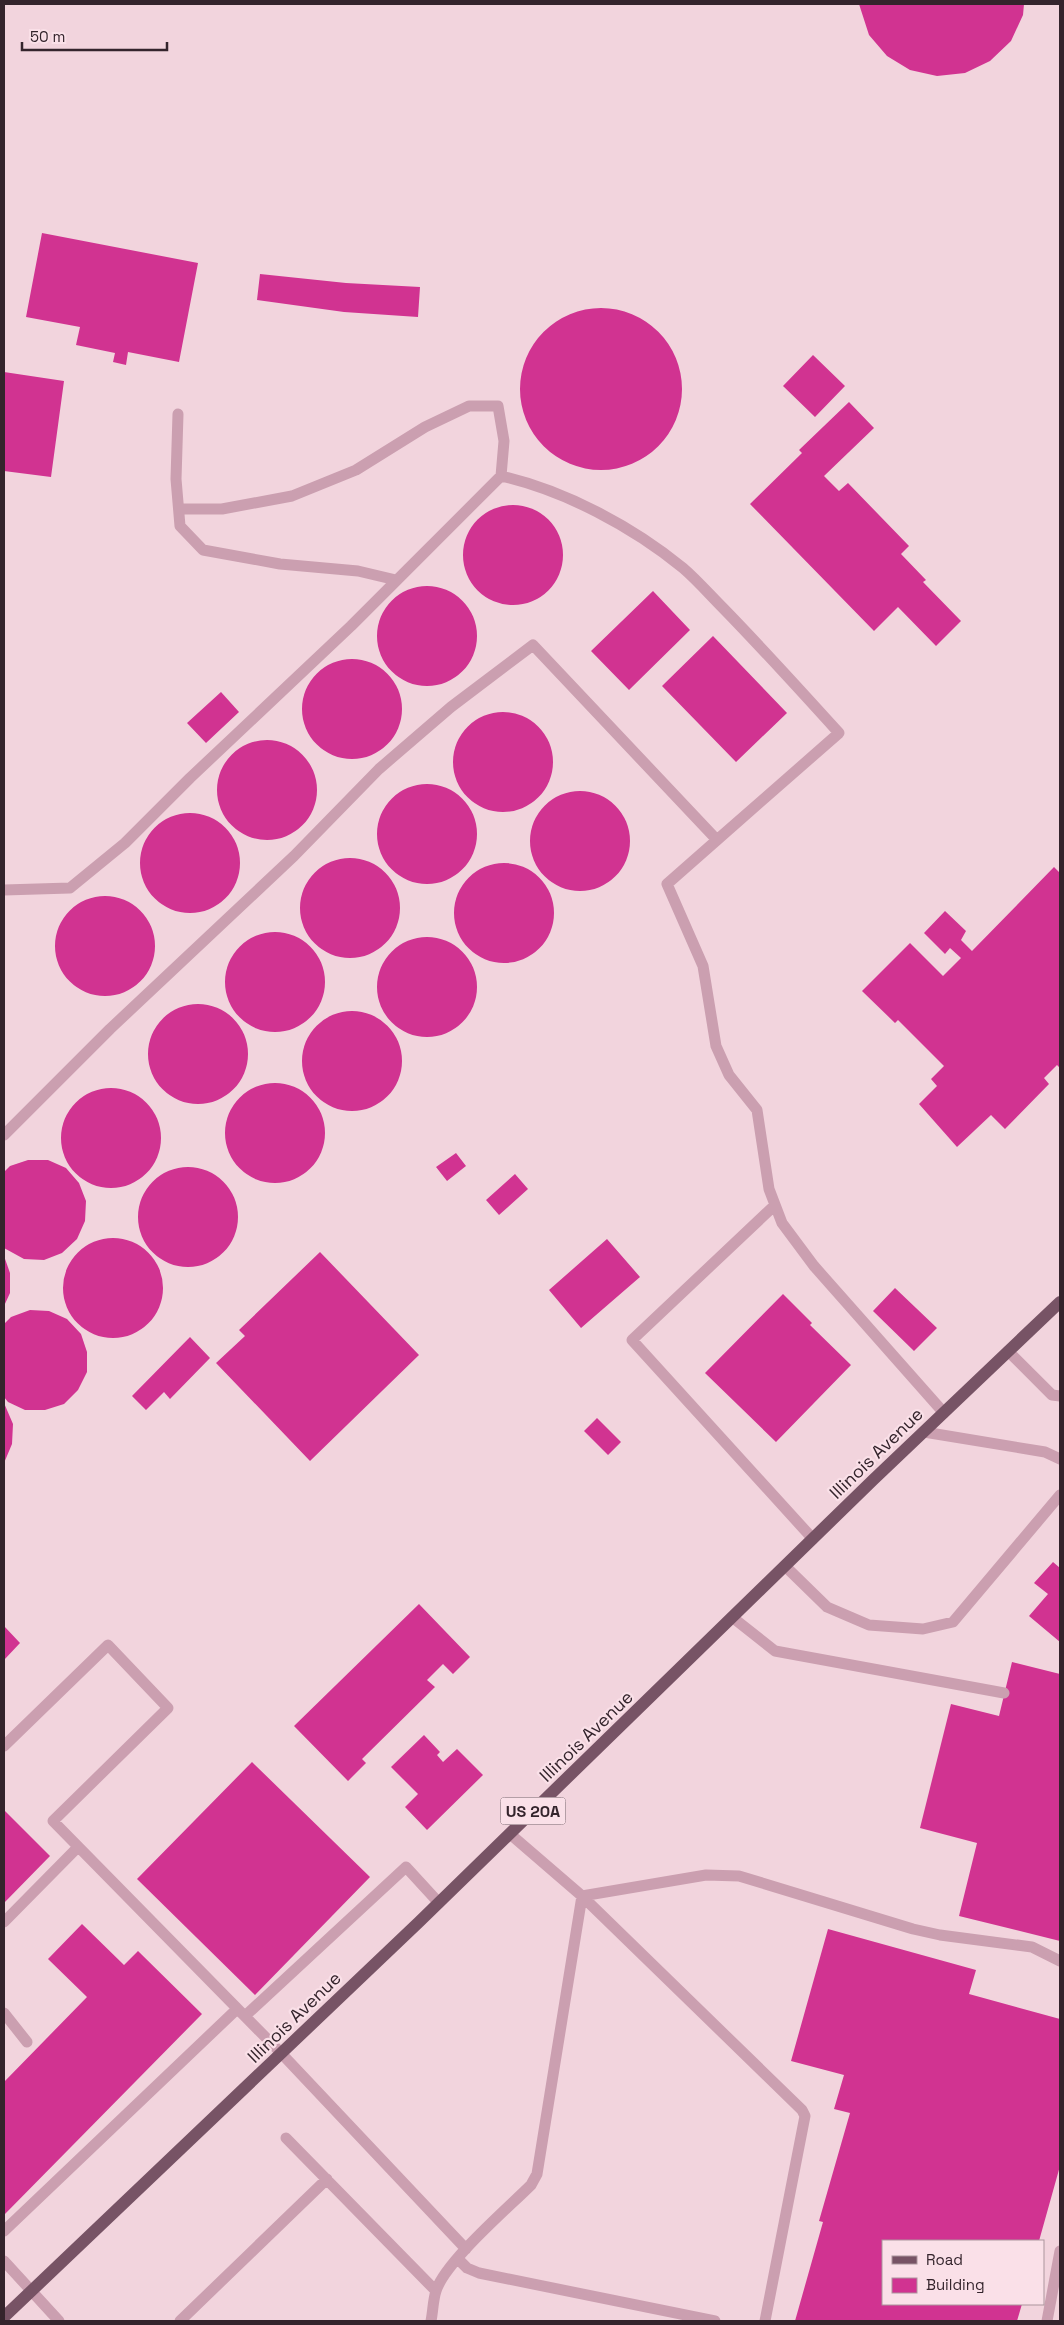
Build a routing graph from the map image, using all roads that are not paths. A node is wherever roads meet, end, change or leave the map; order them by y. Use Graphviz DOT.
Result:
graph roads {
  1 [pos="178,414"];
  2 [pos="501,476"];
  3 [pos="179,509"];
  4 [pos="396,580"];
  5 [pos="718,840"];
  6 [pos="4,890"];
  7 [pos="4,1135"];
  8 [pos="775,1205"];
  9 [pos="1060,1302"];
  10 [pos="1008,1351"];
  11 [pos="1060,1396"];
  12 [pos="944,1413"];
  13 [pos="924,1432"];
  14 [pos="1060,1459"];
  15 [pos="1060,1495"];
  16 [pos="813,1538"];
  17 [pos="785,1566"];
  18 [pos="732,1618"];
  19 [pos="1004,1693"];
  20 [pos="4,1746"];
  21 [pos="510,1834"];
  22 [pos="78,1848"];
  23 [pos="582,1896"];
  24 [pos="439,1903"];
  25 [pos="4,1922"];
  26 [pos="1060,1961"];
  27 [pos="241,2012"];
  28 [pos="4,2013"];
  29 [pos="27,2042"];
  30 [pos="281,2053"];
  31 [pos="286,2138"];
  32 [pos="327,2179"];
  33 [pos="4,2231"];
  34 [pos="466,2249"];
  35 [pos="1060,2251"];
  36 [pos="458,2259"];
  37 [pos="4,2261"];
  38 [pos="32,2291"];
  39 [pos="436,2291"];
  40 [pos="4,2317"];
  41 [pos="60,2321"];
  42 [pos="180,2321"];
  43 [pos="431,2321"];
  44 [pos="715,2321"];
  45 [pos="765,2321"];
  46 [pos="1046,2321"];
  1 -- 3 [label="lane"];
  2 -- 3 [label="lane"];
  2 -- 4 [label="lane"];
  2 -- 5 [label="lane"];
  3 -- 4 [label="lane"];
  4 -- 6 [label="lane"];
  5 -- 7 [label="lane"];
  5 -- 8 [label="lane"];
  8 -- 12 [label="lane"];
  8 -- 16 [label="lane"];
  9 -- 10 [label="main road, Illinois Avenue / US 20A"];
  10 -- 11 [label="lane"];
  10 -- 12 [label="main road, Illinois Avenue / US 20A"];
  12 -- 13 [label="main road, Illinois Avenue / US 20A"];
  13 -- 14 [label="lane"];
  13 -- 16 [label="main road, Illinois Avenue / US 20A"];
  15 -- 17 [label="lane"];
  16 -- 17 [label="main road, Illinois Avenue / US 20A"];
  17 -- 18 [label="main road, Illinois Avenue / US 20A"];
  18 -- 19 [label="lane"];
  18 -- 21 [label="main road, Illinois Avenue / US 20A"];
  20 -- 22 [label="lane"];
  21 -- 23 [label="lane"];
  21 -- 24 [label="main road, Illinois Avenue / US 20A"];
  22 -- 25 [label="lane"];
  22 -- 27 [label="lane"];
  23 -- 26 [label="lane"];
  23 -- 34 [label="lane"];
  23 -- 45 [label="lane"];
  24 -- 27 [label="lane"];
  24 -- 30 [label="main road, Illinois Avenue / US 20A"];
  27 -- 30 [label="lane"];
  27 -- 33 [label="lane"];
  28 -- 29 [label="lane"];
  30 -- 34 [label="lane"];
  30 -- 38 [label="main road, Illinois Avenue / US 20A"];
  31 -- 32 [label="lane"];
  32 -- 39 [label="lane"];
  32 -- 42 [label="lane"];
  34 -- 36 [label="lane"];
  35 -- 46 [label="lane"];
  36 -- 39 [label="lane"];
  36 -- 44 [label="lane"];
  37 -- 38 [label="lane"];
  38 -- 40 [label="main road, Illinois Avenue / US 20A"];
  38 -- 41 [label="lane"];
  39 -- 43 [label="lane"];
}
